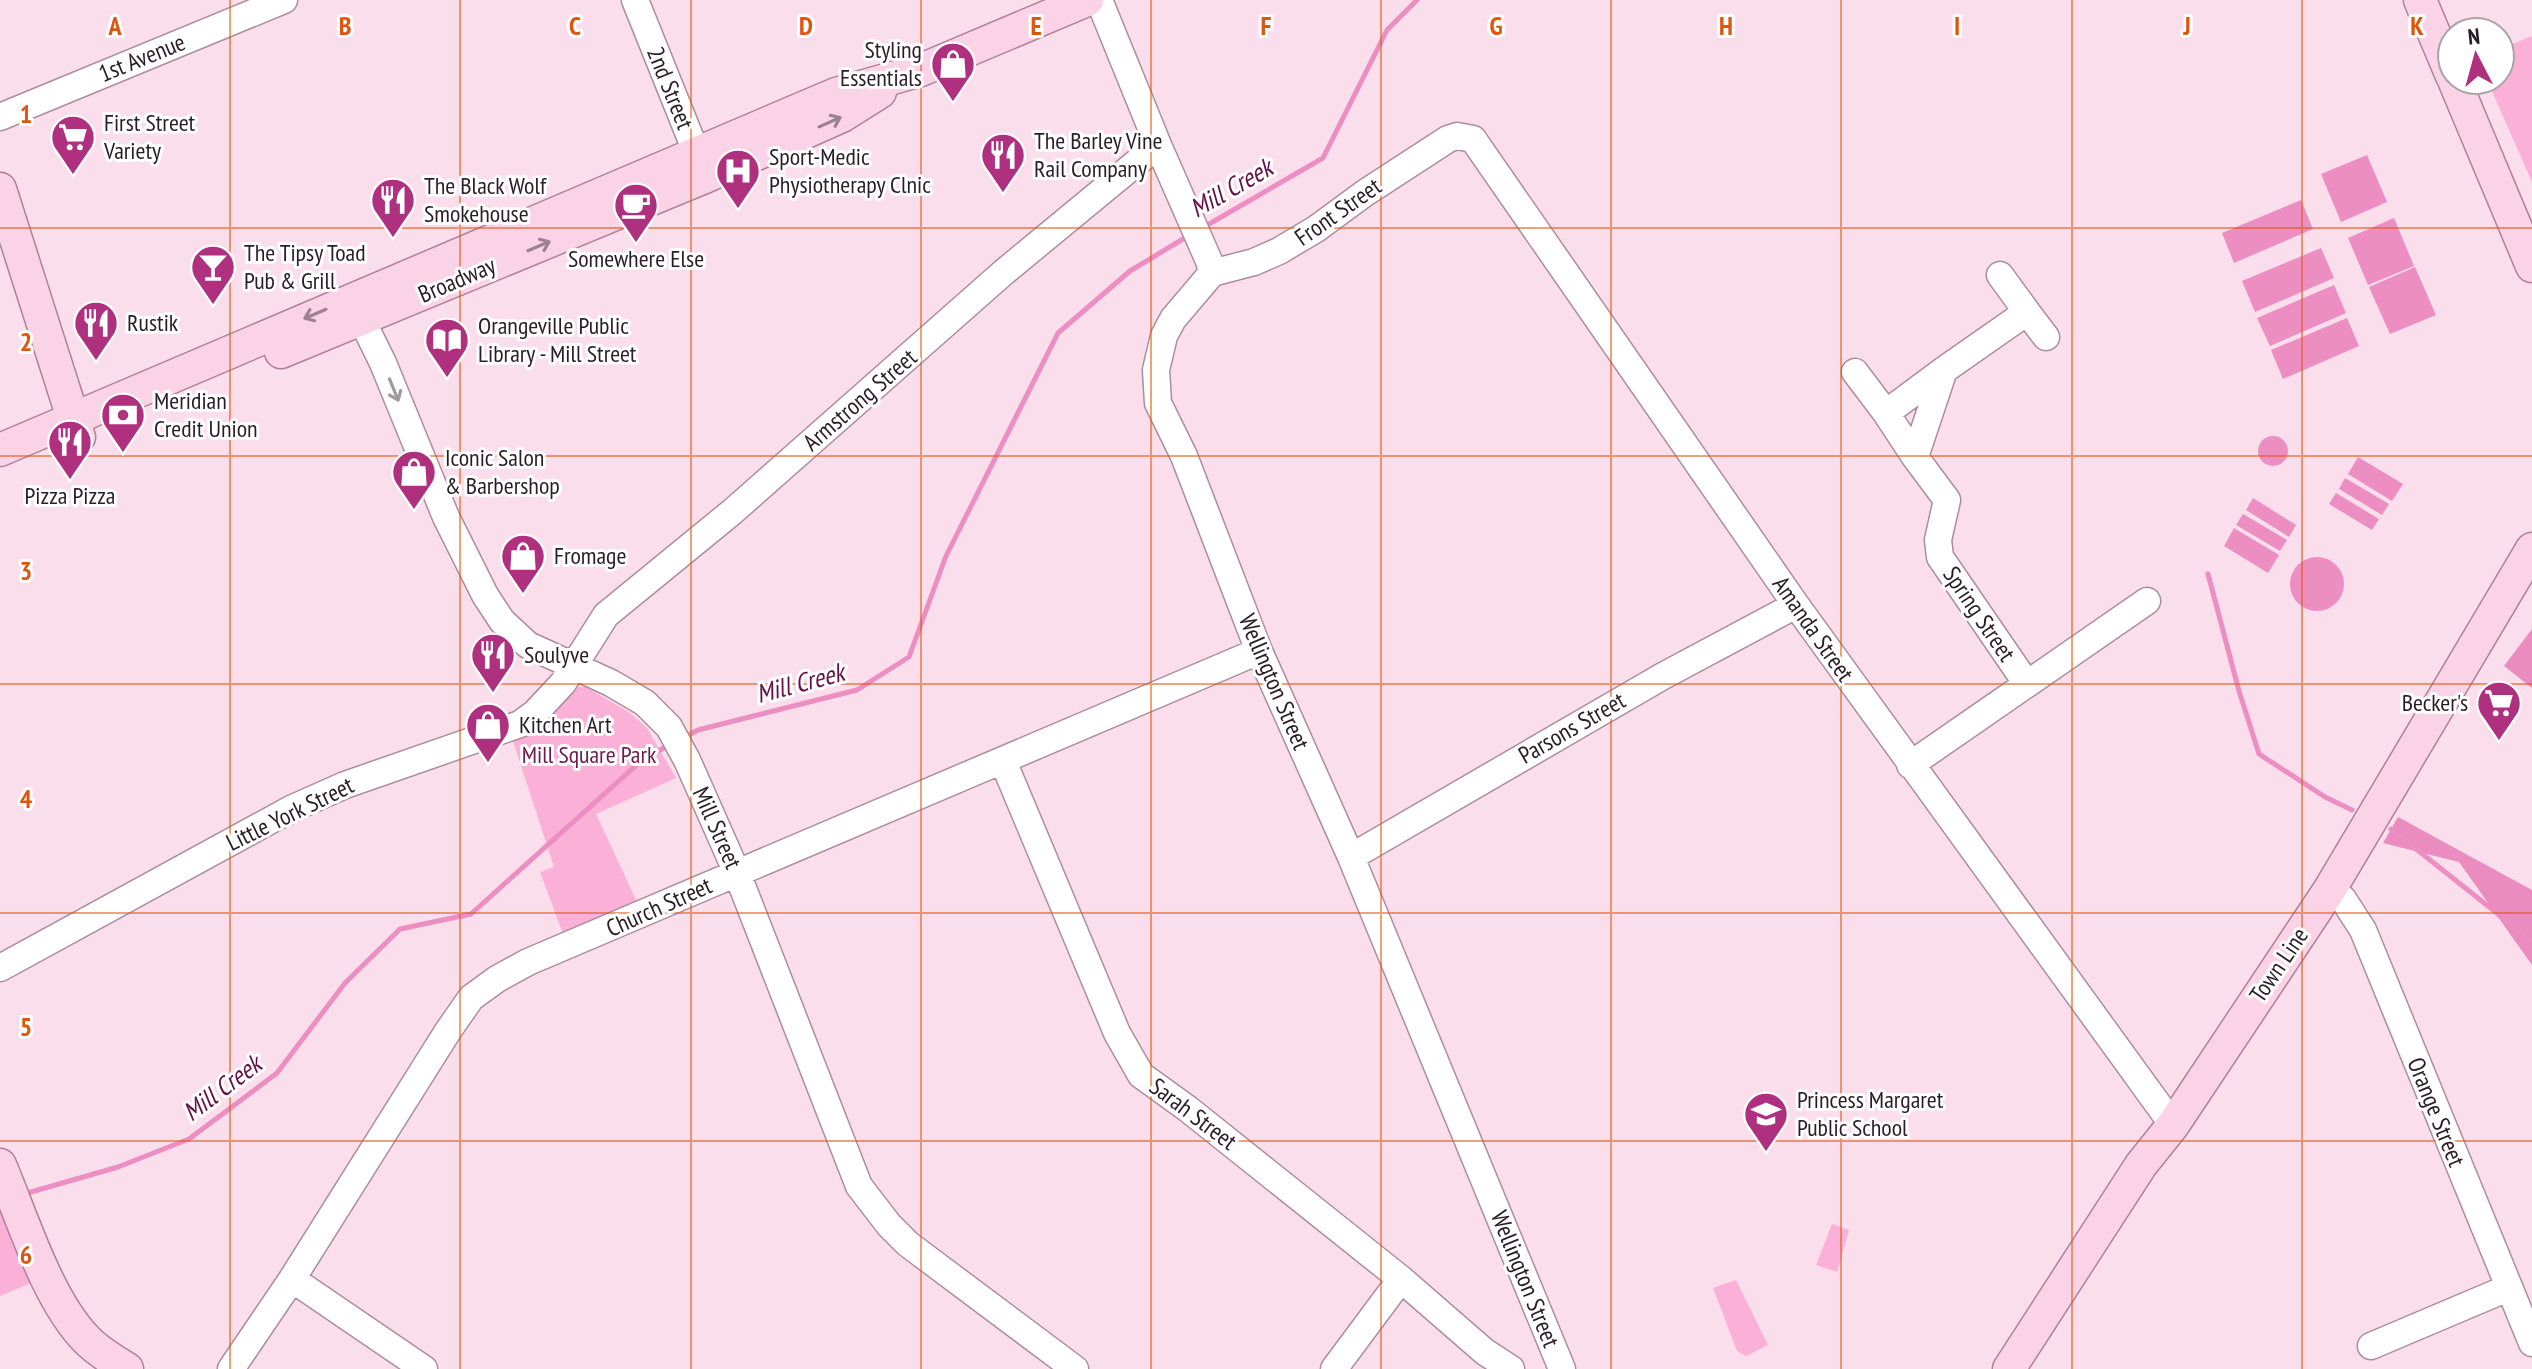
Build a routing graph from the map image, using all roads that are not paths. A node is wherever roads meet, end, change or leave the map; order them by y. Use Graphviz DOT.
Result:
graph roads {
  1 [pos="284,0"];
  2 [pos="635,0"];
  3 [pos="1087,0"];
  4 [pos="1099,0"];
  5 [pos="2420,0"];
  6 [pos="2436,38"];
  7 [pos="2461,96"];
  8 [pos="0,117"];
  9 [pos="1457,136"];
  10 [pos="1158,145"];
  11 [pos="702,165"];
  12 [pos="0,189"];
  13 [pos="2532,266"];
  14 [pos="1212,273"];
  15 [pos="2000,275"];
  16 [pos="356,309"];
  17 [pos="2027,312"];
  18 [pos="2046,337"];
  19 [pos="1944,370"];
  20 [pos="1855,372"];
  21 [pos="1886,413"];
  22 [pos="76,428"];
  23 [pos="0,450"];
  24 [pos="1915,457"];
  25 [pos="0,469"];
  26 [pos="2532,549"];
  27 [pos="2147,601"];
  28 [pos="1796,605"];
  29 [pos="1259,651"];
  30 [pos="574,664"];
  31 [pos="2027,684"];
  32 [pos="1003,761"];
  33 [pos="1910,765"];
  34 [pos="1351,857"];
  35 [pos="737,873"];
  36 [pos="2330,889"];
  37 [pos="0,968"];
  38 [pos="2173,1125"];
  39 [pos="4,1174"];
  40 [pos="292,1279"];
  41 [pos="1401,1279"];
  42 [pos="2508,1288"];
  43 [pos="2532,1343"];
  44 [pos="2371,1346"];
  45 [pos="127,1369"];
  46 [pos="231,1369"];
  47 [pos="424,1369"];
  48 [pos="1075,1369"];
  49 [pos="1334,1369"];
  50 [pos="1511,1369"];
  51 [pos="1562,1369"];
  52 [pos="2009,1369"];
  1 -- 8 [label="street, 1st Avenue"];
  2 -- 11 [label="street, 2nd Street"];
  3 -- 11 [label="main road, Broadway"];
  4 -- 10 [label="street"];
  5 -- 6 [label="main road"];
  7 -- 13 [label="main road"];
  9 -- 14 [label="street, Front Street"];
  9 -- 28 [label="street, Amanda Street"];
  10 -- 14 [label="street"];
  10 -- 30 [label="street, Armstrong Street"];
  11 -- 16 [label="main road, Broadway"];
  12 -- 22 [label="main road"];
  14 -- 29 [label="street, Wellington Street"];
  15 -- 17 [label="street"];
  16 -- 22 [label="main road, Broadway"];
  16 -- 30 [label="street, Mill Street, one-way"];
  17 -- 18 [label="street"];
  17 -- 19 [label="street"];
  19 -- 21 [label="street"];
  19 -- 24 [label="street"];
  20 -- 21 [label="street, Spring Street"];
  21 -- 24 [label="street, Spring Street"];
  22 -- 23 [label="main road, Broadway"];
  22 -- 25 [label="main road, Broadway"];
  24 -- 31 [label="street, Spring Street"];
  26 -- 36 [label="main road, Town Line"];
  27 -- 31 [label="street, Spring Street"];
  28 -- 33 [label="street, Amanda Street"];
  28 -- 34 [label="street, Parsons Street"];
  29 -- 32 [label="street, Church Street"];
  29 -- 34 [label="street, Wellington Street"];
  30 -- 35 [label="street, Mill Street"];
  30 -- 37 [label="street, Little York Street"];
  31 -- 33 [label="street, Spring Street"];
  32 -- 35 [label="street, Church Street"];
  32 -- 41 [label="street, Sarah Street"];
  33 -- 38 [label="street, Amanda Street"];
  34 -- 51 [label="street, Wellington Street"];
  35 -- 40 [label="street, Church Street"];
  35 -- 48 [label="street, Mill Street"];
  36 -- 38 [label="main road, Town Line"];
  36 -- 42 [label="street, Orange Street"];
  38 -- 52 [label="main road, Town Line"];
  39 -- 45 [label="main road"];
  40 -- 46 [label="street, Church Street"];
  40 -- 47 [label="street"];
  41 -- 49 [label="street"];
  41 -- 50 [label="street, Sarah Street"];
  42 -- 43 [label="street, Orange Street"];
  42 -- 44 [label="street"];
}
